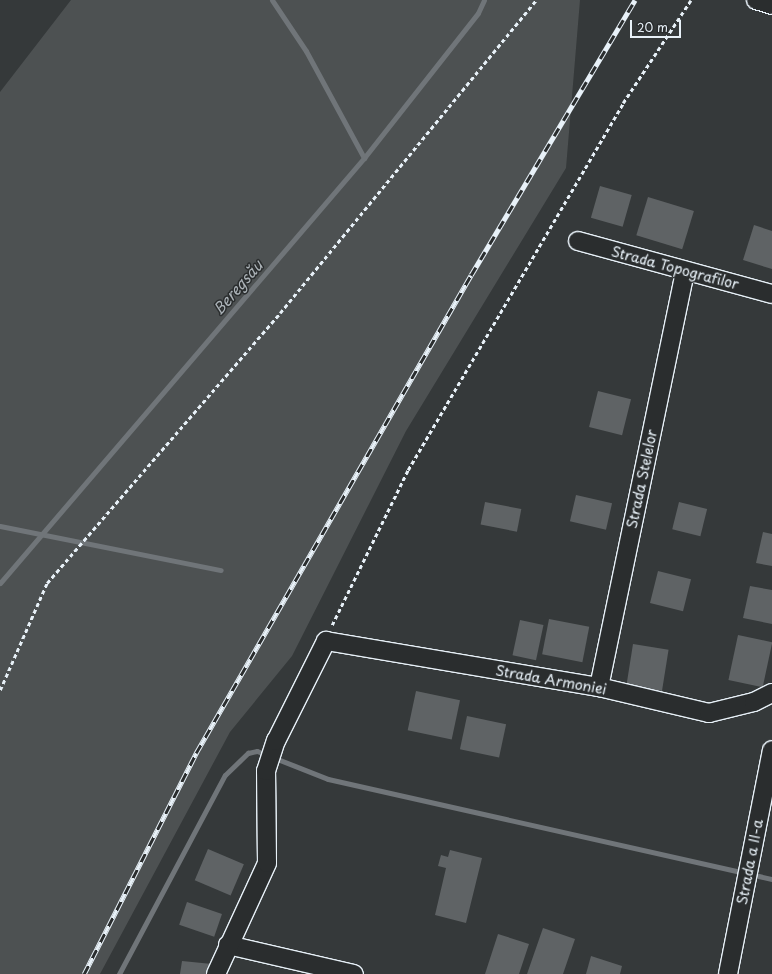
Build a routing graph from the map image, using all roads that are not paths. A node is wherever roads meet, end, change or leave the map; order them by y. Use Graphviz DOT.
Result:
graph roads {
  1 [pos="756,0"];
  2 [pos="772,5"];
  3 [pos="578,242"];
  4 [pos="685,271"];
  5 [pos="772,294"];
  6 [pos="599,687"];
  7 [pos="772,694"];
  8 [pos="772,750"];
  9 [pos="228,945"];
  10 [pos="216,974"];
  11 [pos="354,974"];
  12 [pos="728,974"];
  1 -- 2 [label="street"];
  3 -- 4 [label="street, Strada Topografilor"];
  4 -- 5 [label="street, Strada Topografilor"];
  4 -- 6 [label="street, Strada Stelelor"];
  6 -- 7 [label="street, Strada Armoniei"];
  6 -- 9 [label="street, Strada Armoniei"];
  8 -- 12 [label="street, Strada a II-a"];
  9 -- 10 [label="street"];
  9 -- 11 [label="street"];
}
